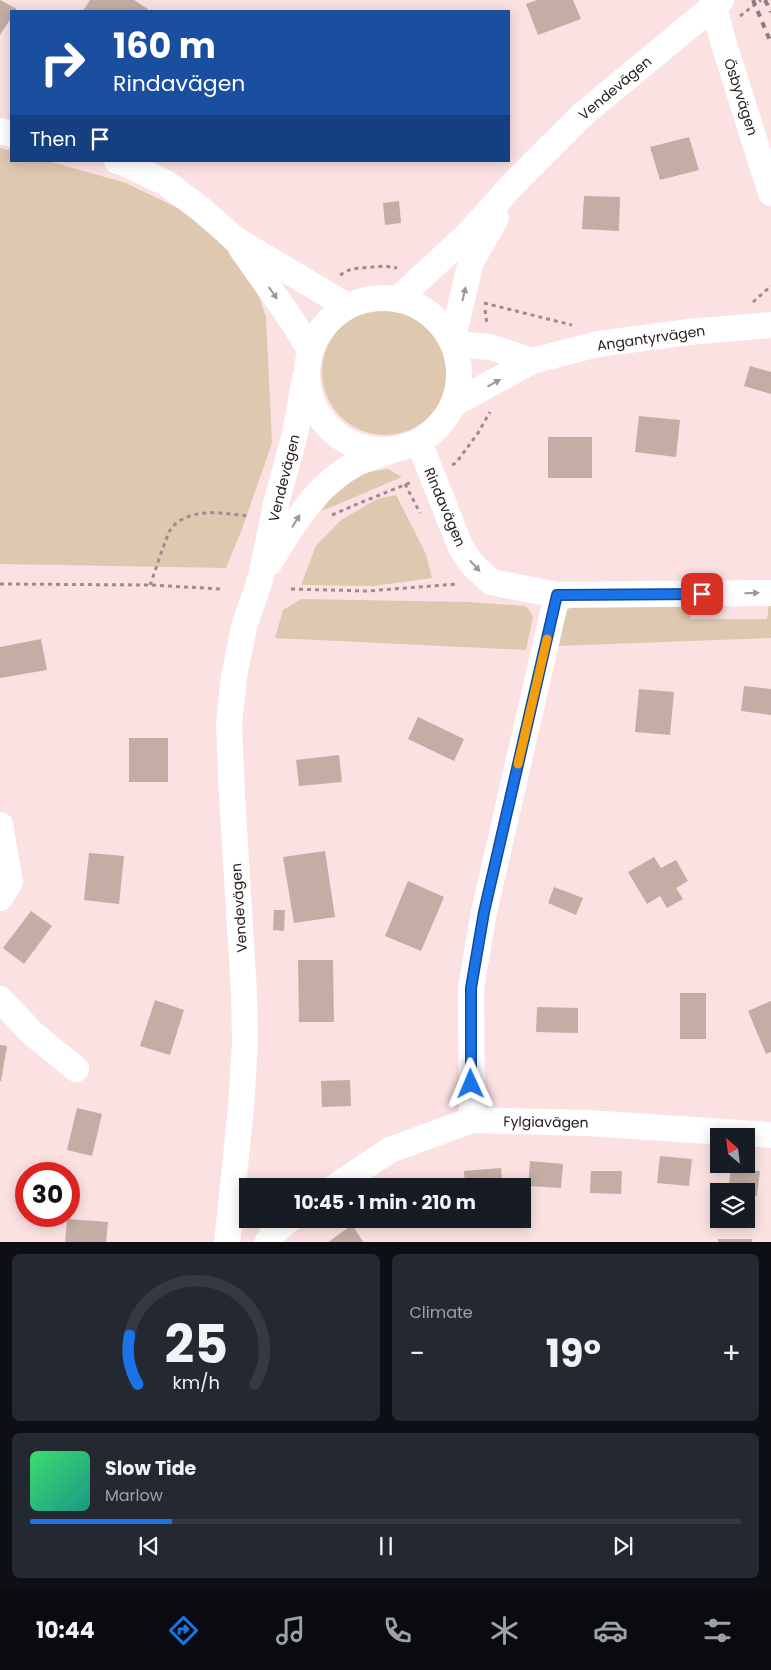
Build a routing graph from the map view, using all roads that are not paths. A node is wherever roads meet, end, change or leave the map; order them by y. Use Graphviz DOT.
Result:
graph roads {
  1 [pos="712,0"];
  2 [pos="730,8"];
  3 [pos="120,162"];
  4 [pos="515,182"];
  5 [pos="771,193"];
  6 [pos="235,239"];
  7 [pos="400,298"];
  8 [pos="347,306"];
  9 [pos="771,325"];
  10 [pos="453,343"];
  11 [pos="309,348"];
  12 [pos="532,361"];
  13 [pos="306,378"];
  14 [pos="455,403"];
  15 [pos="419,442"];
  16 [pos="393,450"];
  17 [pos="261,578"];
  18 [pos="771,593"];
  19 [pos="557,595"];
  20 [pos="0,825"];
  21 [pos="0,898"];
  22 [pos="0,999"];
  23 [pos="76,1069"];
  24 [pos="472,1120"];
  25 [pos="771,1135"];
  26 [pos="348,1178"];
  27 [pos="278,1228"];
  28 [pos="227,1242"];
  29 [pos="267,1242"];
  1 -- 5 [label="street, Ösbyvägen"];
  2 -- 4 [label="street, Vendevägen"];
  3 -- 6 [label="street"];
  4 -- 7 [label="street, Vendevägen"];
  10 -- 4 [label="street, Vendevägen, one-way"];
  6 -- 8 [label="street"];
  6 -- 11 [label="street, one-way"];
  7 -- 8 [label="street"];
  7 -- 10 [label="street"];
  8 -- 11 [label="street"];
  9 -- 12 [label="street, Angantyrvägen"];
  10 -- 12 [label="street"];
  10 -- 14 [label="street"];
  11 -- 13 [label="street"];
  14 -- 12 [label="street, Angantyrvägen, one-way"];
  13 -- 16 [label="street"];
  13 -- 17 [label="street, Vendevägen"];
  14 -- 15 [label="street"];
  15 -- 16 [label="street"];
  15 -- 19 [label="street, Rindavägen, one-way"];
  17 -- 16 [label="street, Vendevägen, one-way"];
  17 -- 28 [label="street, Vendevägen"];
  19 -- 18 [label="street, Rindavägen, one-way"];
  19 -- 24 [label="street"];
  20 -- 21 [label="street"];
  22 -- 23 [label="street"];
  24 -- 25 [label="street, Fylgiavägen"];
  24 -- 26 [label="street, Fylgiavägen"];
  27 -- 29 [label="street"];
}
